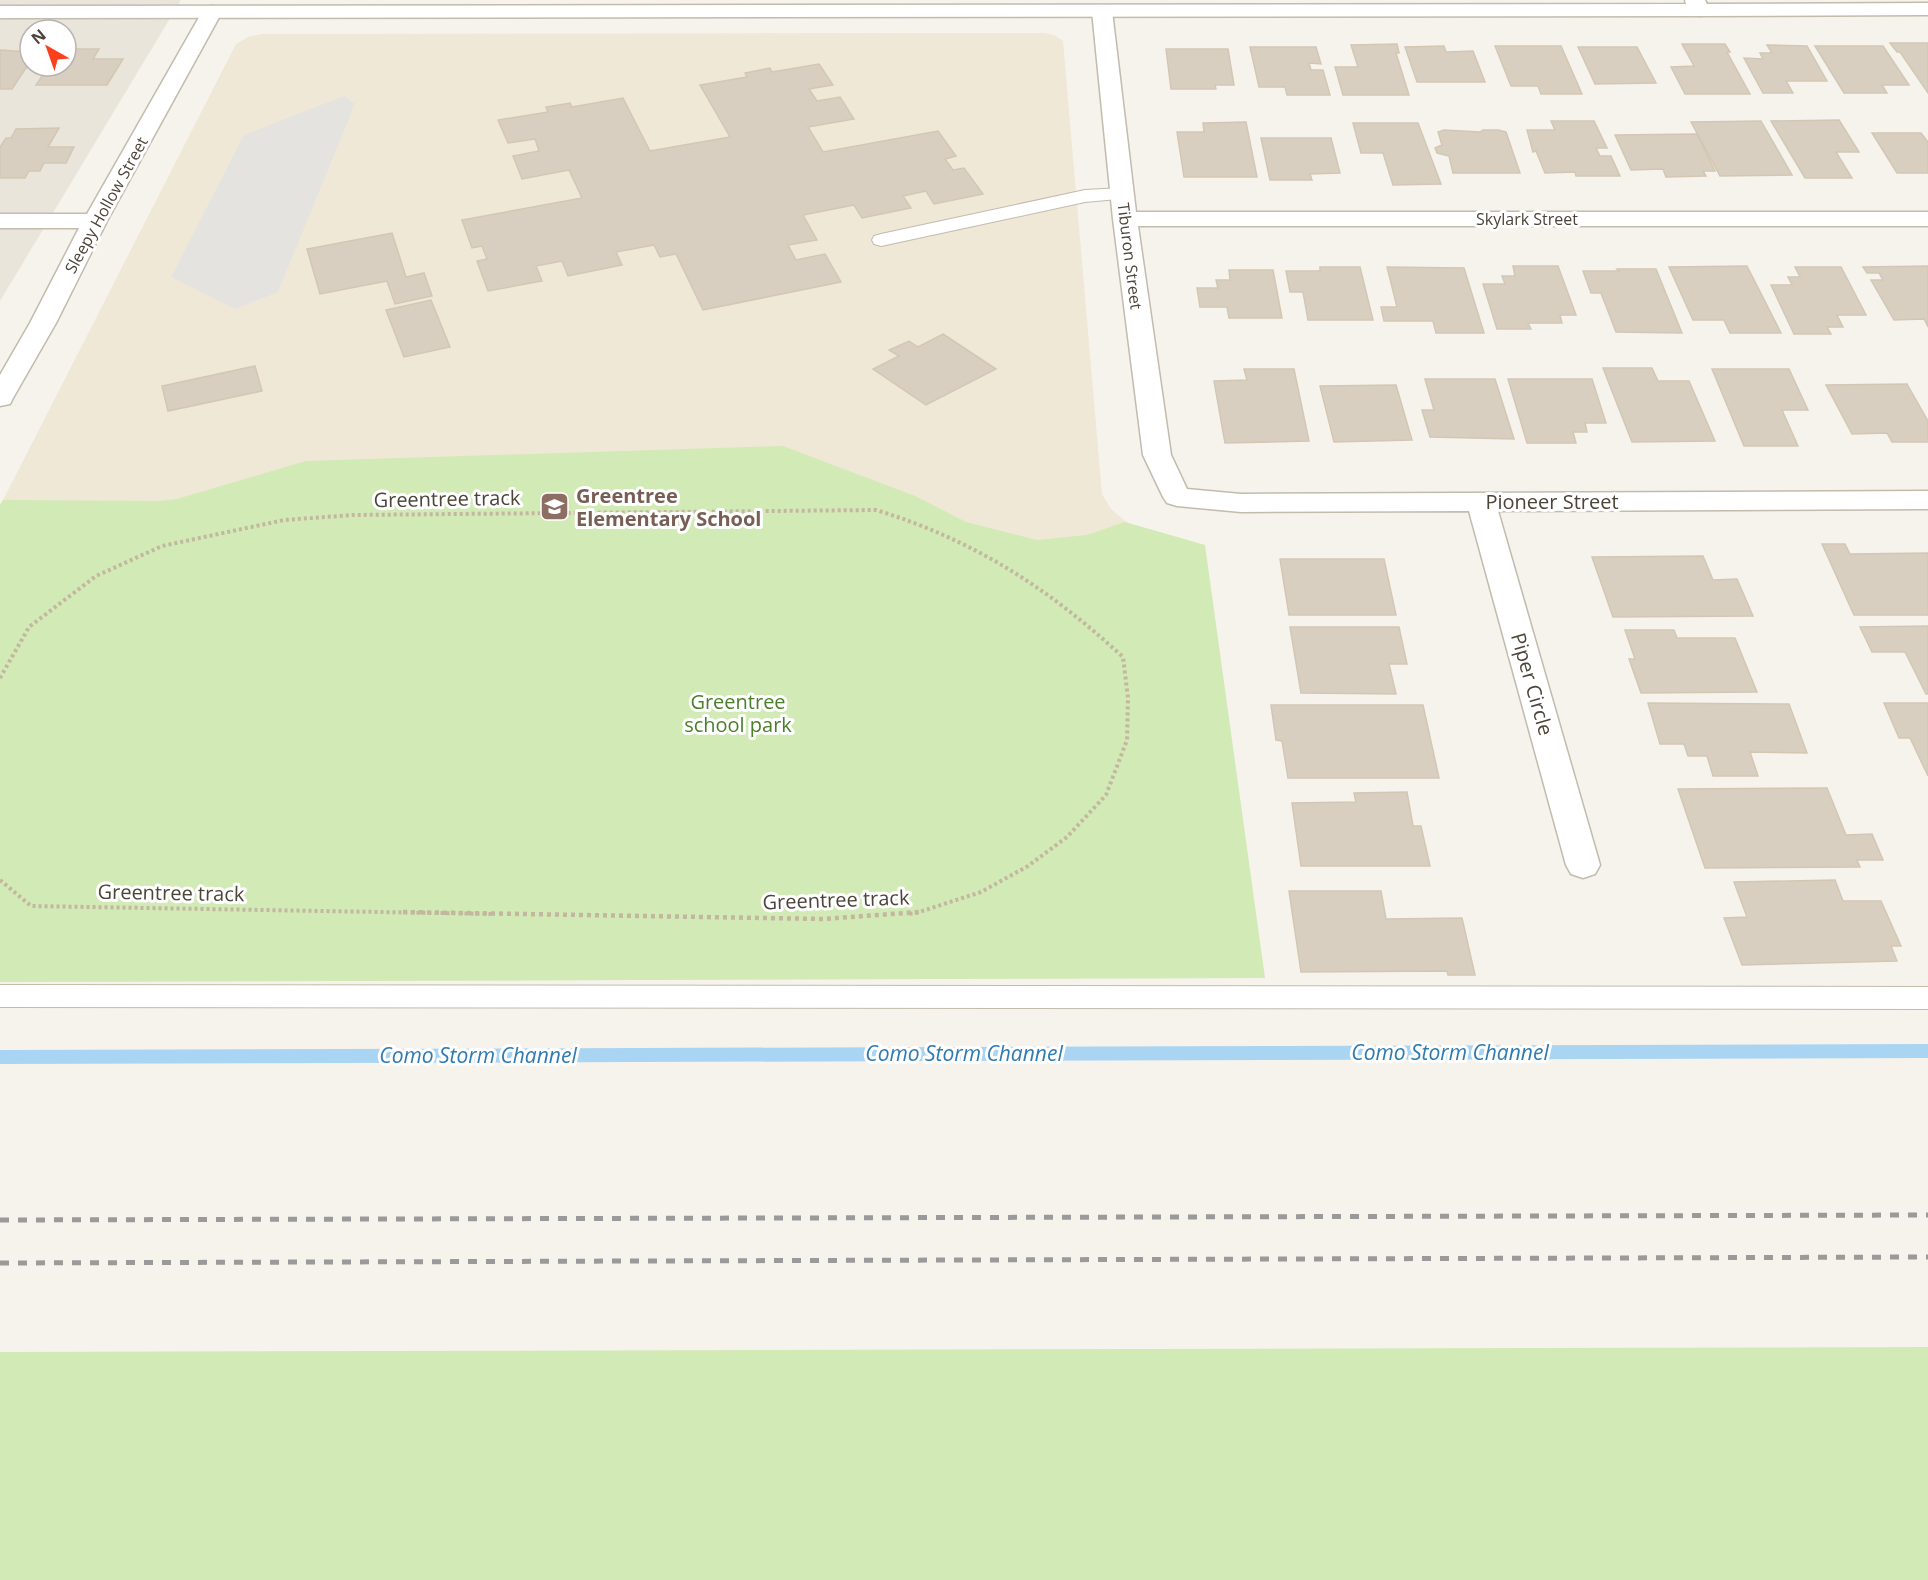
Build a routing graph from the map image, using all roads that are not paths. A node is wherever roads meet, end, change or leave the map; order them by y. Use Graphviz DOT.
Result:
graph roads {
  1 [pos="1697,5"];
  2 [pos="1928,9"];
  3 [pos="1102,11"];
  4 [pos="0,12"];
  5 [pos="212,12"];
  6 [pos="1124,207"];
  7 [pos="1928,219"];
  8 [pos="95,220"];
  9 [pos="0,221"];
  10 [pos="881,240"];
  11 [pos="0,398"];
  12 [pos="1177,496"];
  13 [pos="1928,500"];
  14 [pos="1481,502"];
  15 [pos="1583,866"];
  16 [pos="0,996"];
  17 [pos="1928,998"];
  1 -- 2 [label="street"];
  1 -- 3 [label="street"];
  3 -- 5 [label="street"];
  3 -- 6 [label="street, Tiburon Street"];
  4 -- 5 [label="street"];
  5 -- 8 [label="street, Sleepy Hollow Street"];
  6 -- 7 [label="street, Skylark Street"];
  6 -- 10 [label="lane"];
  6 -- 12 [label="street, Tiburon Street"];
  8 -- 9 [label="street"];
  8 -- 11 [label="street, Sleepy Hollow Street"];
  12 -- 14 [label="street, Pioneer Street"];
  13 -- 14 [label="street, Pioneer Street"];
  14 -- 15 [label="street, Piper Circle"];
  16 -- 17 [label="lane"];
}
